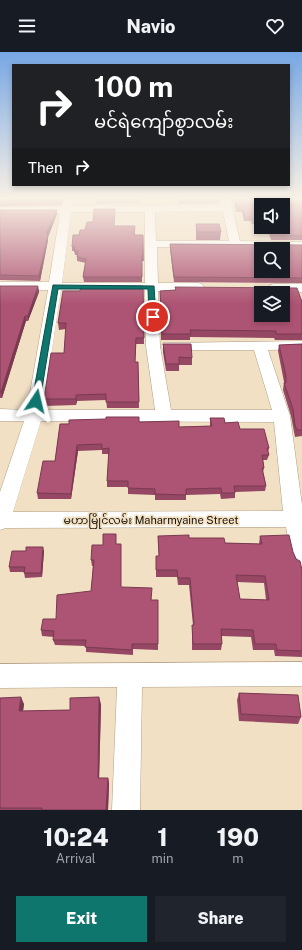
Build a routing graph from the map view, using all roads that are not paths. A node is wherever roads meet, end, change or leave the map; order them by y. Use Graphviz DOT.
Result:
graph roads {
  1 [pos="63,234"];
  2 [pos="150,234"];
  3 [pos="233,234"];
  4 [pos="150,244"];
  5 [pos="235,244"];
  6 [pos="302,245"];
  7 [pos="0,286"];
  8 [pos="55,287"];
  9 [pos="152,287"];
  10 [pos="207,287"];
  11 [pos="290,288"];
  12 [pos="302,288"];
  13 [pos="302,345"];
  14 [pos="153,346"];
  15 [pos="260,346"];
  16 [pos="0,415"];
  17 [pos="34,415"];
  18 [pos="164,416"];
  19 [pos="282,416"];
  20 [pos="298,519"];
  21 [pos="0,521"];
  22 [pos="302,559"];
  23 [pos="302,674"];
  24 [pos="130,675"];
  25 [pos="0,676"];
  26 [pos="126,810"];
  1 -- 8 [label="street"];
  2 -- 4 [label="street"];
  3 -- 5 [label="street"];
  4 -- 5 [label="street"];
  4 -- 9 [label="street"];
  5 -- 6 [label="street"];
  7 -- 8 [label="street"];
  8 -- 9 [label="street"];
  8 -- 17 [label="street"];
  9 -- 10 [label="street"];
  9 -- 14 [label="street"];
  11 -- 12 [label="street"];
  13 -- 15 [label="street"];
  14 -- 15 [label="street"];
  14 -- 18 [label="street"];
  15 -- 19 [label="street"];
  16 -- 17 [label="street"];
  17 -- 18 [label="street"];
  17 -- 21 [label="street"];
  18 -- 19 [label="street"];
  19 -- 20 [label="street"];
  20 -- 21 [label="street, မဟာမြိုင်လမ်း Maharmyaine Street"];
  20 -- 22 [label="street"];
  23 -- 24 [label="street"];
  24 -- 25 [label="street"];
  24 -- 26 [label="street"];
}
